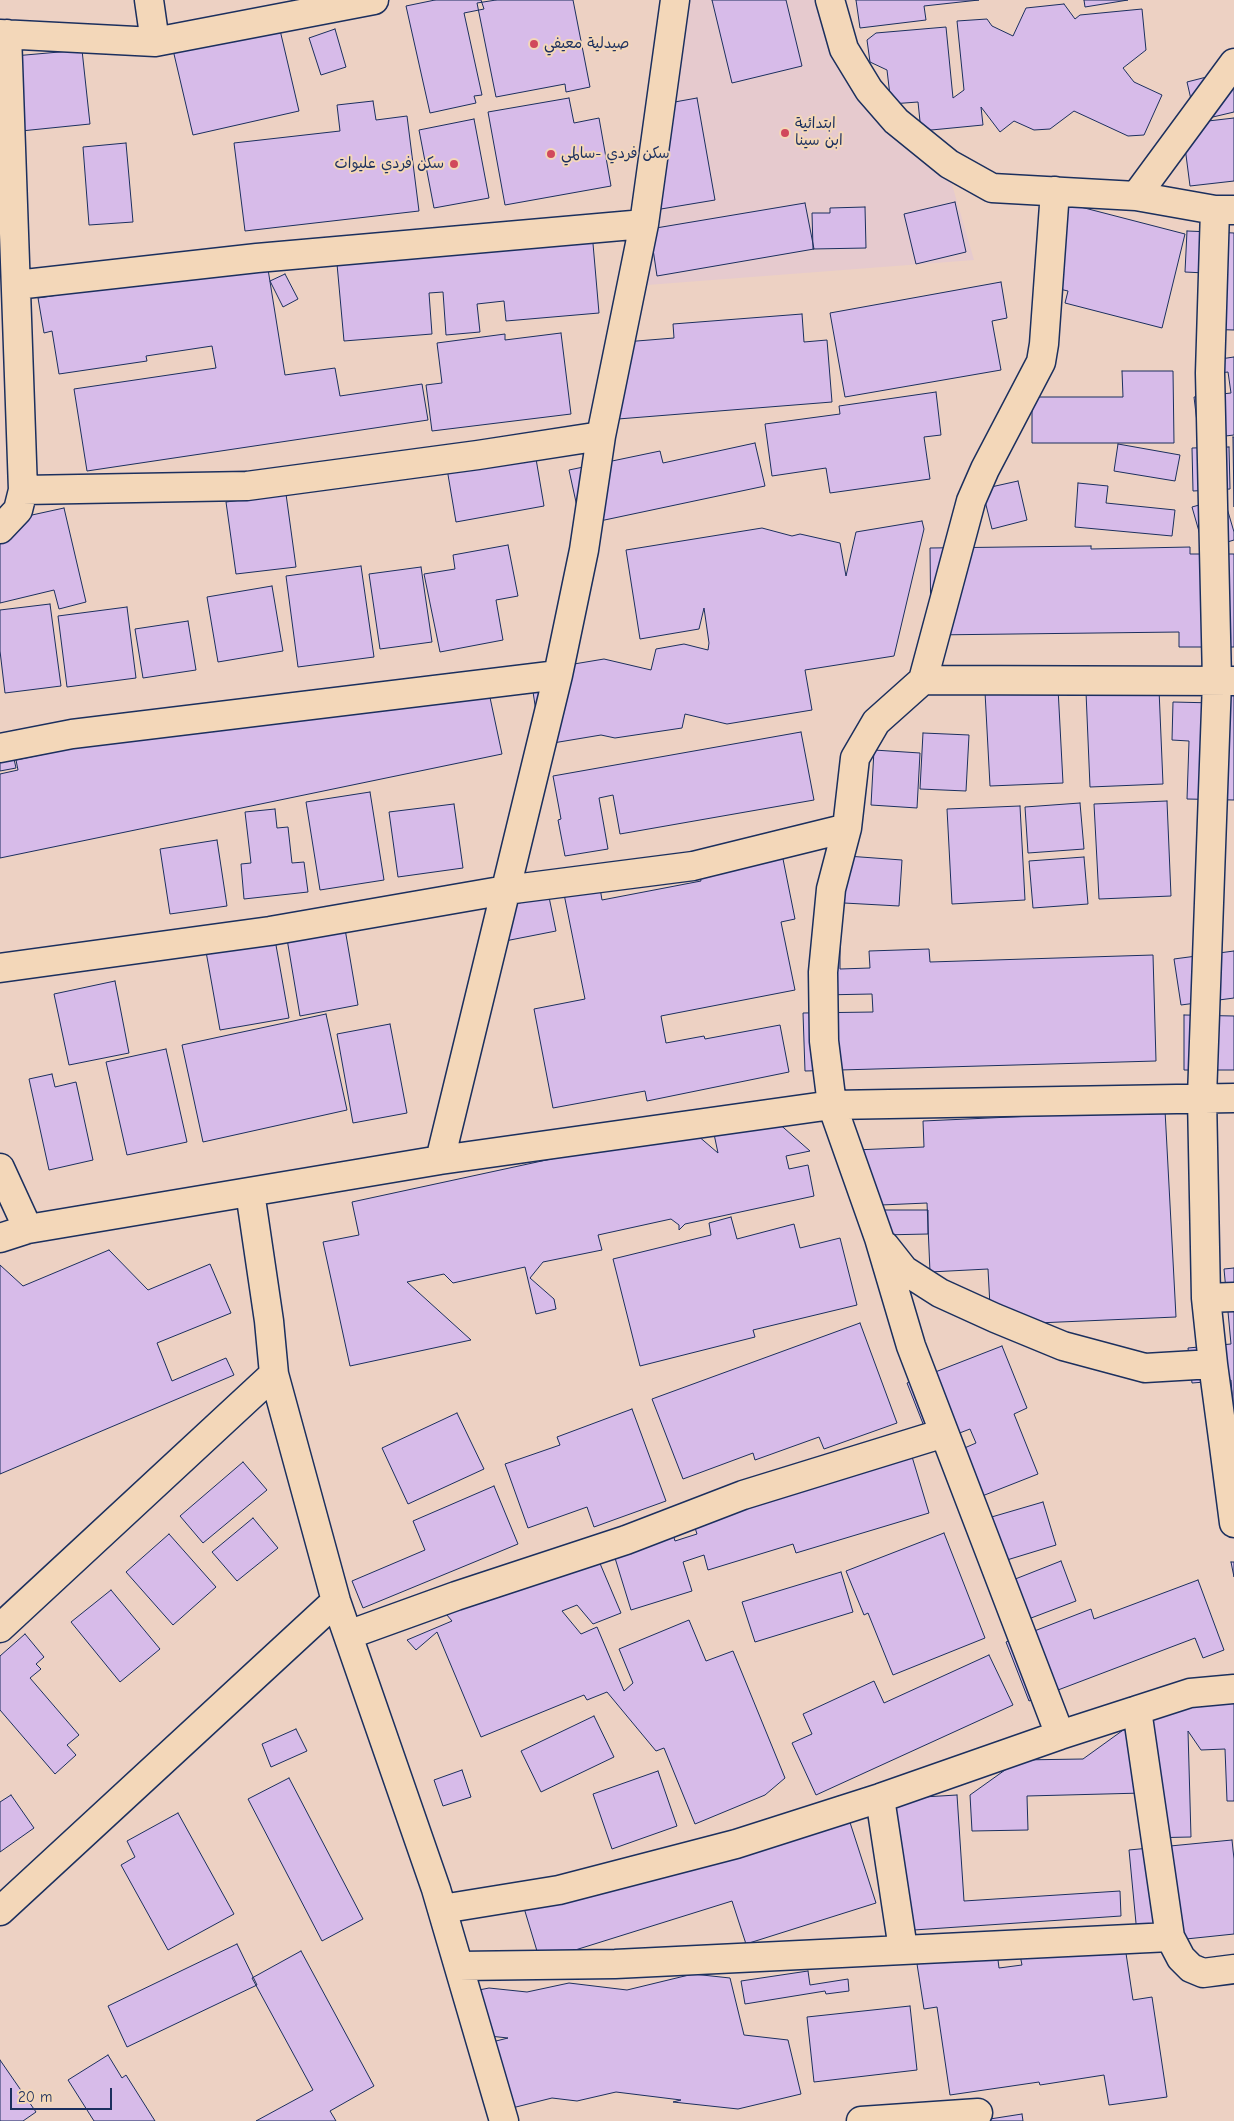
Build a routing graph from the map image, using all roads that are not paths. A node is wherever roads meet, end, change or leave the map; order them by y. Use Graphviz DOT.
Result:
graph roads {
  1 [pos="149,0"];
  2 [pos="374,0"];
  3 [pos="675,0"];
  4 [pos="830,0"];
  5 [pos="3,34"];
  6 [pos="154,42"];
  7 [pos="1234,63"];
  8 [pos="1054,191"];
  9 [pos="1136,196"];
  10 [pos="1224,210"];
  11 [pos="644,224"];
  12 [pos="16,285"];
  13 [pos="1222,352"];
  14 [pos="601,436"];
  15 [pos="23,490"];
  16 [pos="0,529"];
  17 [pos="558,675"];
  18 [pos="923,680"];
  19 [pos="1225,681"];
  20 [pos="0,748"];
  21 [pos="847,828"];
  22 [pos="506,890"];
  23 [pos="0,968"];
  24 [pos="1202,1097"];
  25 [pos="1234,1098"];
  26 [pos="832,1105"];
  27 [pos="440,1160"];
  28 [pos="0,1168"];
  29 [pos="250,1192"];
  30 [pos="28,1229"];
  31 [pos="0,1238"];
  32 [pos="879,1238"];
  33 [pos="1234,1297"];
  34 [pos="1206,1298"];
  35 [pos="1213,1364"];
  36 [pos="274,1374"];
  37 [pos="944,1433"];
  38 [pos="1229,1446"];
  39 [pos="1234,1523"];
  40 [pos="336,1601"];
  41 [pos="0,1628"];
  42 [pos="348,1635"];
  43 [pos="1234,1689"];
  44 [pos="1137,1710"];
  45 [pos="1060,1734"];
  46 [pos="880,1798"];
  47 [pos="442,1910"];
  48 [pos="0,1911"];
  49 [pos="1170,1937"];
  50 [pos="903,1949"];
  51 [pos="459,1966"];
  52 [pos="1234,1969"];
  53 [pos="978,2113"];
  54 [pos="928,2119"];
  55 [pos="504,2121"];
  56 [pos="861,2121"];
  1 -- 6 [label="street"];
  2 -- 6 [label="street"];
  3 -- 11 [label="street"];
  4 -- 8 [label="street"];
  5 -- 6 [label="street"];
  5 -- 12 [label="street"];
  7 -- 9 [label="street"];
  8 -- 9 [label="street"];
  8 -- 18 [label="street"];
  9 -- 10 [label="street"];
  10 -- 13 [label="street"];
  11 -- 12 [label="street"];
  11 -- 14 [label="street"];
  12 -- 15 [label="street"];
  13 -- 19 [label="street"];
  14 -- 15 [label="street"];
  14 -- 17 [label="street"];
  15 -- 16 [label="street"];
  17 -- 20 [label="street"];
  17 -- 22 [label="street"];
  18 -- 19 [label="street"];
  18 -- 21 [label="street"];
  19 -- 24 [label="street"];
  21 -- 22 [label="street"];
  21 -- 26 [label="street"];
  22 -- 23 [label="street"];
  22 -- 27 [label="street"];
  24 -- 25 [label="street"];
  24 -- 26 [label="street"];
  24 -- 34 [label="street"];
  26 -- 27 [label="street"];
  26 -- 32 [label="street"];
  27 -- 29 [label="street"];
  28 -- 30 [label="street"];
  29 -- 30 [label="street"];
  29 -- 36 [label="street"];
  30 -- 31 [label="street"];
  32 -- 35 [label="street"];
  32 -- 37 [label="street"];
  33 -- 34 [label="street"];
  34 -- 35 [label="street"];
  35 -- 38 [label="street"];
  36 -- 40 [label="street"];
  36 -- 41 [label="street"];
  37 -- 42 [label="street"];
  37 -- 45 [label="street"];
  38 -- 39 [label="street"];
  40 -- 42 [label="street"];
  40 -- 48 [label="street"];
  42 -- 47 [label="street"];
  43 -- 44 [label="street"];
  44 -- 45 [label="street"];
  44 -- 49 [label="street"];
  45 -- 46 [label="street"];
  46 -- 47 [label="street"];
  46 -- 50 [label="street"];
  47 -- 51 [label="street"];
  49 -- 50 [label="street"];
  49 -- 52 [label="street"];
  50 -- 51 [label="street"];
  51 -- 55 [label="street"];
  53 -- 54 [label="street"];
  54 -- 56 [label="street"];
}
